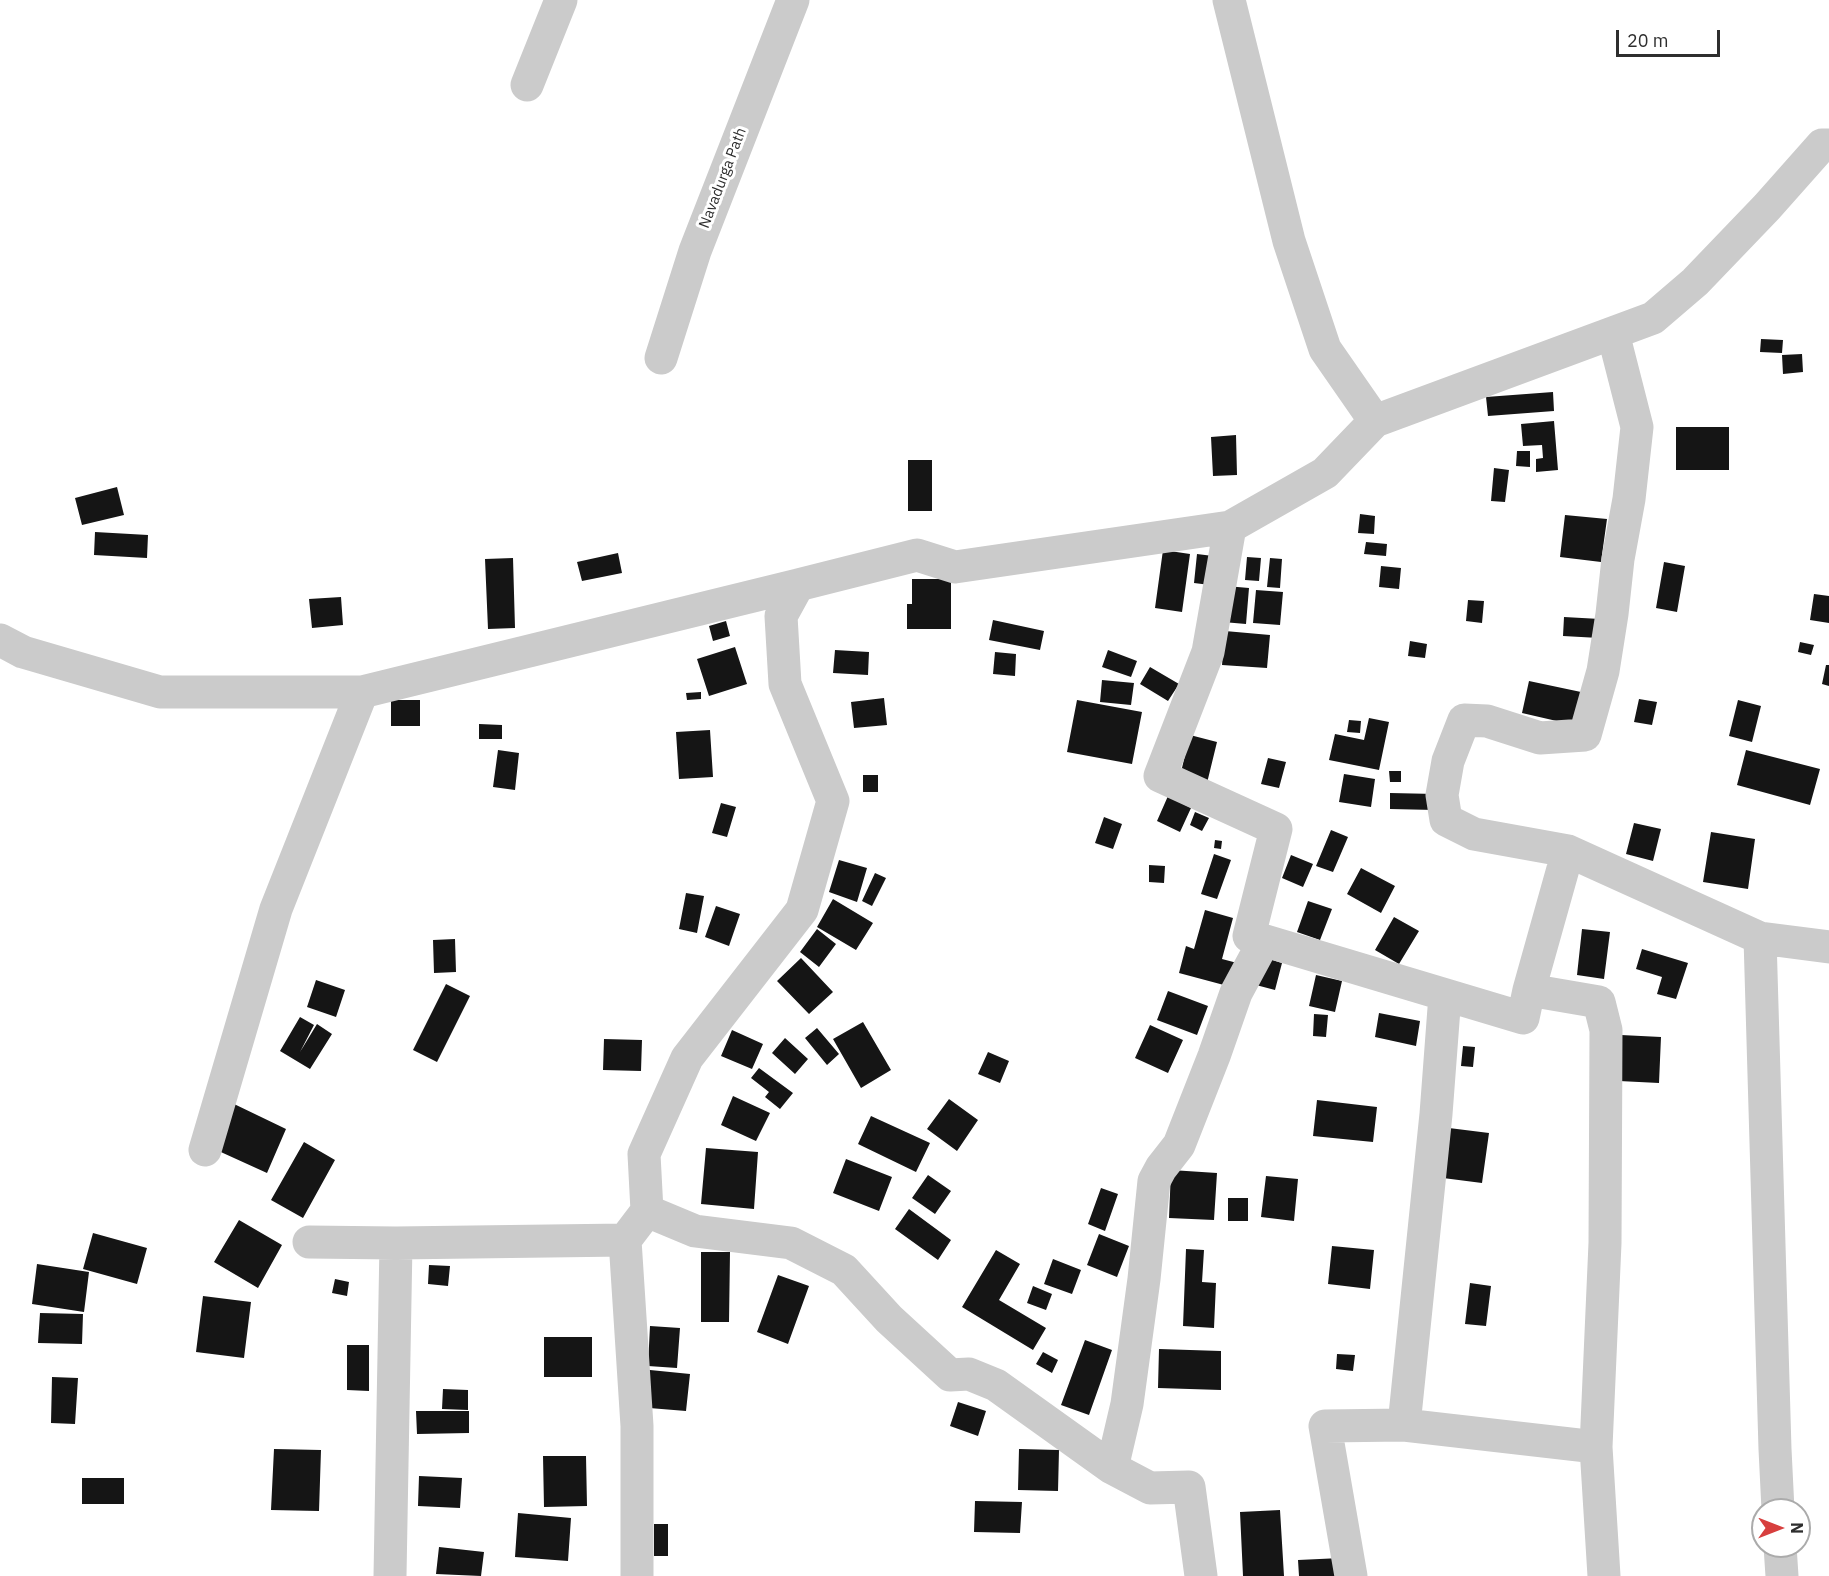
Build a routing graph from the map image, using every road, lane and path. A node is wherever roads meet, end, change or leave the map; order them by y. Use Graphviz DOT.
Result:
graph roads {
  1 [pos="561,0"];
  2 [pos="793,0"];
  3 [pos="1229,0"];
  4 [pos="527,85"];
  5 [pos="1829,145"];
  6 [pos="1613,333"];
  7 [pos="661,358"];
  8 [pos="1375,421"];
  9 [pos="1230,527"];
  10 [pos="798,585"];
  11 [pos="0,640"];
  12 [pos="362,692"];
  13 [pos="1568,851"];
  14 [pos="1760,938"];
  15 [pos="1264,941"];
  16 [pos="1829,947"];
  17 [pos="1529,990"];
  18 [pos="1445,995"];
  19 [pos="205,1150"];
  20 [pos="646,1211"];
  21 [pos="625,1240"];
  22 [pos="309,1242"];
  23 [pos="396,1243"];
  24 [pos="1404,1425"];
  25 [pos="1596,1447"];
  26 [pos="1112,1468"];
  27 [pos="1778,1498"];
  28 [pos="1781,1558"];
  29 [pos="390,1576"];
  30 [pos="637,1576"];
  31 [pos="1201,1576"];
  32 [pos="1351,1576"];
  33 [pos="1604,1576"];
  34 [pos="1782,1576"];
  1 -- 4 [label="street"];
  2 -- 7 [label="street, Navadurga Path"];
  3 -- 8 [label="street"];
  5 -- 6 [label="street"];
  6 -- 8 [label="street"];
  6 -- 13 [label="street"];
  8 -- 9 [label="street"];
  9 -- 10 [label="street"];
  9 -- 15 [label="street"];
  10 -- 12 [label="street"];
  10 -- 20 [label="street"];
  11 -- 12 [label="street"];
  12 -- 19 [label="street"];
  13 -- 14 [label="street"];
  13 -- 17 [label="street"];
  14 -- 16 [label="street"];
  14 -- 27 [label="street"];
  15 -- 18 [label="street"];
  15 -- 26 [label="street"];
  17 -- 18 [label="street"];
  17 -- 25 [label="street"];
  18 -- 24 [label="street"];
  20 -- 21 [label="street"];
  20 -- 26 [label="street"];
  21 -- 23 [label="street"];
  21 -- 30 [label="street"];
  22 -- 23 [label="street"];
  23 -- 29 [label="street"];
  24 -- 25 [label="street"];
  24 -- 32 [label="street"];
  25 -- 33 [label="street"];
  26 -- 31 [label="street"];
  28 -- 34 [label="street"];
}
